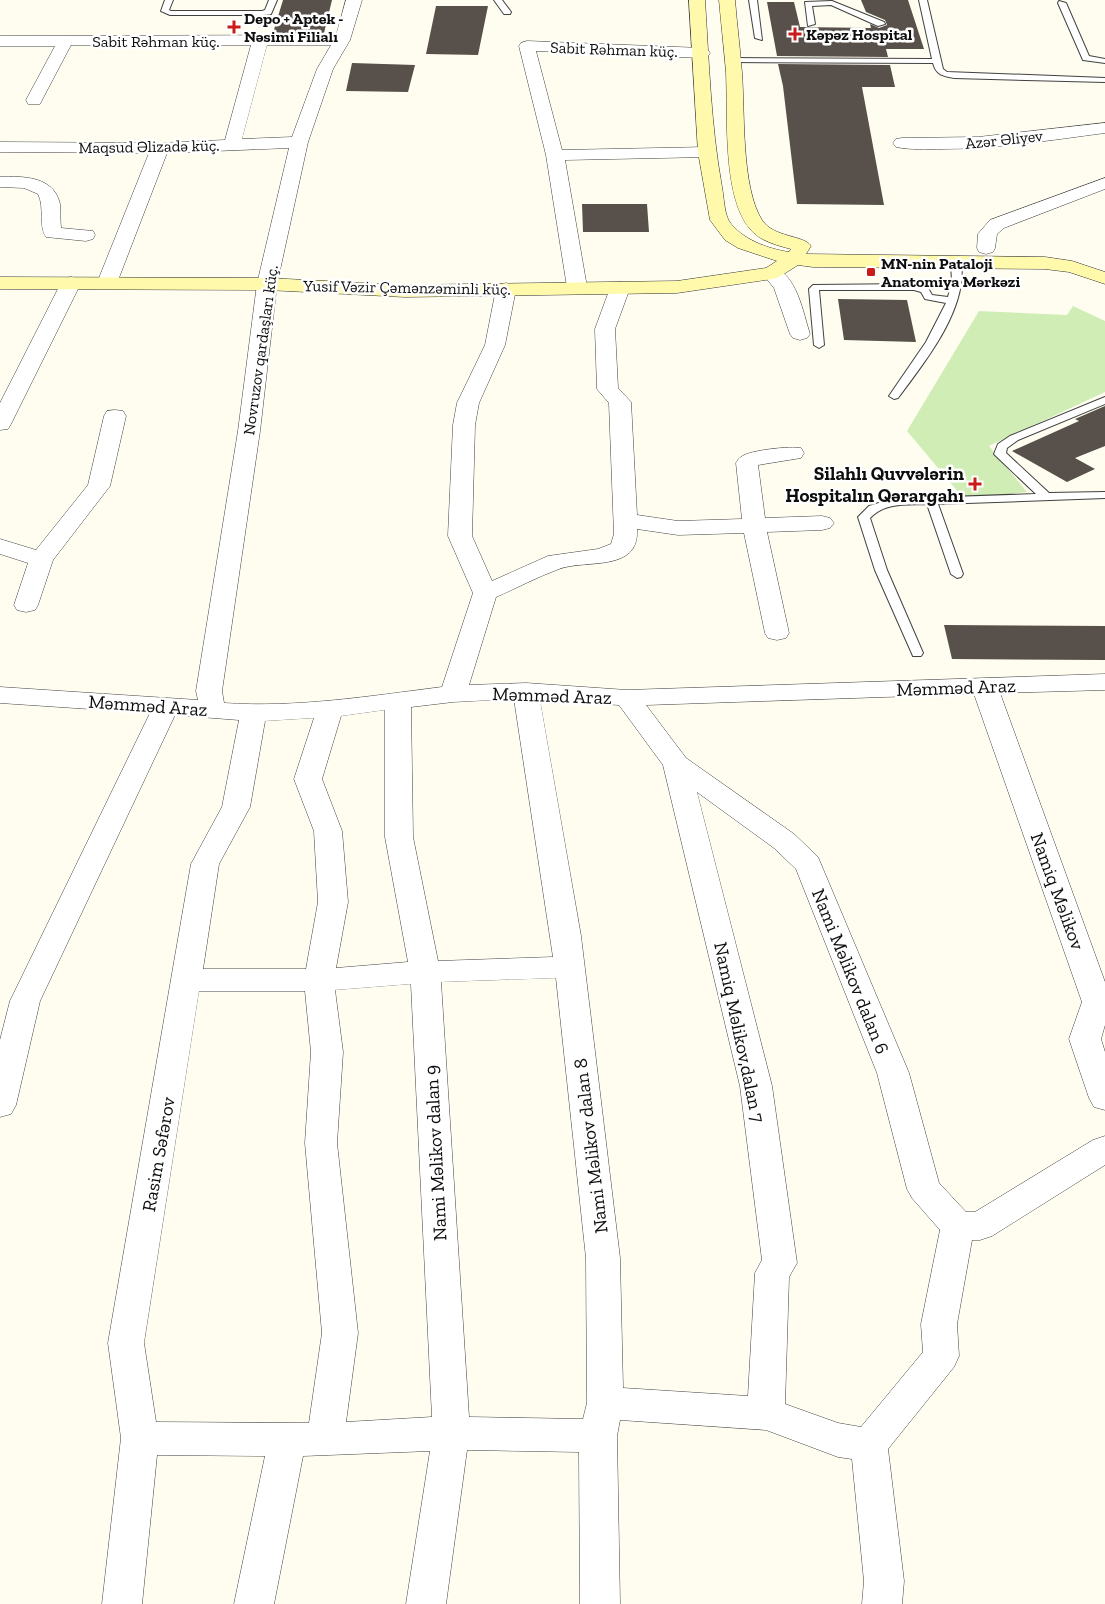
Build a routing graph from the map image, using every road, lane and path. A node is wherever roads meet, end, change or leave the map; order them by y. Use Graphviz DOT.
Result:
graph roads {
  1 [pos="169,0"];
  2 [pos="273,0"];
  3 [pos="354,0"];
  4 [pos="498,0"];
  5 [pos="697,0"];
  6 [pos="727,0"];
  7 [pos="753,0"];
  8 [pos="923,0"];
  9 [pos="831,1"];
  10 [pos="1062,3"];
  11 [pos="507,12"];
  12 [pos="811,24"];
  13 [pos="881,24"];
  14 [pos="759,38"];
  15 [pos="342,40"];
  16 [pos="0,41"];
  17 [pos="260,41"];
  18 [pos="64,42"];
  19 [pos="702,53"];
  20 [pos="732,60"];
  21 [pos="937,61"];
  22 [pos="1105,61"];
  23 [pos="1105,80"];
  24 [pos="34,100"];
  25 [pos="705,108"];
  26 [pos="736,109"];
  27 [pos="1105,128"];
  28 [pos="299,142"];
  29 [pos="902,143"];
  30 [pos="232,145"];
  31 [pos="0,147"];
  32 [pos="160,148"];
  33 [pos="707,152"];
  34 [pos="555,155"];
  35 [pos="0,182"];
  36 [pos="1105,183"];
  37 [pos="86,235"];
  38 [pos="986,248"];
  39 [pos="798,253"];
  40 [pos="1105,260"];
  41 [pos="956,263"];
  42 [pos="772,273"];
  43 [pos="1105,278"];
  44 [pos="0,283"];
  45 [pos="108,283"];
  46 [pos="71,284"];
  47 [pos="267,284"];
  48 [pos="577,287"];
  49 [pos="620,288"];
  50 [pos="506,289"];
  51 [pos="950,301"];
  52 [pos="800,334"];
  53 [pos="819,345"];
  54 [pos="894,396"];
  55 [pos="1105,400"];
  56 [pos="115,416"];
  57 [pos="0,424"];
  58 [pos="793,454"];
  59 [pos="1105,495"];
  60 [pos="1047,498"];
  61 [pos="932,502"];
  62 [pos="625,520"];
  63 [pos="822,523"];
  64 [pos="754,525"];
  65 [pos="0,546"];
  66 [pos="41,559"];
  67 [pos="957,574"];
  68 [pos="485,593"];
  69 [pos="26,604"];
  70 [pos="777,633"];
  71 [pos="918,653"];
  72 [pos="984,685"];
  73 [pos="1103,686"];
  74 [pos="526,691"];
  75 [pos="453,694"];
  76 [pos="0,695"];
  77 [pos="627,698"];
  78 [pos="398,702"];
  79 [pos="166,706"];
  80 [pos="330,709"];
  81 [pos="216,710"];
  82 [pos="253,714"];
  83 [pos="676,764"];
  84 [pos="570,967"];
  85 [pos="425,972"];
  86 [pos="187,980"];
  87 [pos="319,980"];
  88 [pos="1105,1098"];
  89 [pos="0,1104"];
  90 [pos="1105,1149"];
  91 [pos="958,1226"];
  92 [pos="766,1414"];
  93 [pos="601,1420"];
  94 [pos="451,1433"];
  95 [pos="140,1438"];
  96 [pos="325,1440"];
  97 [pos="287,1441"];
  98 [pos="869,1446"];
  99 [pos="122,1604"];
  100 [pos="254,1604"];
  101 [pos="426,1604"];
  102 [pos="600,1604"];
  103 [pos="882,1604"];
  1 -- 2 [label="lane"];
  3 -- 15 [label="street, Novruzov qardaşları küç."];
  4 -- 11 [label="lane"];
  5 -- 19 [label="main road"];
  6 -- 20 [label="main road"];
  7 -- 14 [label="lane"];
  8 -- 21 [label="lane"];
  9 -- 12 [label="lane"];
  9 -- 13 [label="lane"];
  10 -- 22 [label="lane"];
  15 -- 17 [label="street, Sabit Rəhman küç."];
  15 -- 28 [label="street, Novruzov qardaşları küç."];
  16 -- 18 [label="street, Sabit Rəhman küç."];
  17 -- 18 [label="street, Sabit Rəhman küç."];
  17 -- 30 [label="street"];
  18 -- 24 [label="street"];
  19 -- 25 [label="main road"];
  19 -- 34 [label="street, Sabit Rəhman küç."];
  20 -- 21 [label="lane"];
  20 -- 26 [label="main road"];
  21 -- 23 [label="lane"];
  25 -- 26 [label="main road"];
  25 -- 33 [label="main road"];
  26 -- 39 [label="main road"];
  27 -- 29 [label="street, Azər Əliyev"];
  28 -- 30 [label="street, Maqsud Əlizadə küç."];
  28 -- 47 [label="street, Novruzov qardaşları küç."];
  30 -- 32 [label="street, Maqsud Əlizadə küç."];
  31 -- 32 [label="street, Maqsud Əlizadə küç."];
  32 -- 45 [label="street"];
  33 -- 34 [label="street"];
  33 -- 39 [label="main road"];
  34 -- 48 [label="street"];
  35 -- 37 [label="street"];
  36 -- 38 [label="street"];
  38 -- 39 [label="main road"];
  38 -- 40 [label="main road"];
  39 -- 41 [label="main road"];
  39 -- 42 [label="main road, Yusif Vəzir Çəmənzəminli küç."];
  41 -- 43 [label="main road"];
  41 -- 51 [label="lane"];
  42 -- 49 [label="main road, Yusif Vəzir Çəmənzəminli küç."];
  42 -- 52 [label="street"];
  44 -- 46 [label="main road, Yusif Vəzir Çəmənzəminli küç."];
  45 -- 46 [label="main road, Yusif Vəzir Çəmənzəminli küç."];
  45 -- 47 [label="main road, Yusif Vəzir Çəmənzəminli küç."];
  46 -- 57 [label="street"];
  47 -- 50 [label="main road, Yusif Vəzir Çəmənzəminli küç."];
  47 -- 81 [label="street, Novruzov qardaşları küç."];
  48 -- 49 [label="main road, Yusif Vəzir Çəmənzəminli küç."];
  48 -- 50 [label="main road, Yusif Vəzir Çəmənzəminli küç."];
  49 -- 62 [label="street"];
  50 -- 68 [label="street"];
  51 -- 53 [label="lane"];
  51 -- 54 [label="lane"];
  55 -- 60 [label="lane"];
  56 -- 66 [label="street"];
  58 -- 64 [label="street"];
  59 -- 60 [label="lane"];
  60 -- 61 [label="lane"];
  61 -- 67 [label="lane"];
  61 -- 71 [label="lane"];
  62 -- 64 [label="street"];
  62 -- 68 [label="street"];
  63 -- 64 [label="street"];
  64 -- 70 [label="street"];
  65 -- 66 [label="street"];
  66 -- 69 [label="street"];
  68 -- 75 [label="street"];
  72 -- 73 [label="street, Məmməd Araz"];
  72 -- 77 [label="street, Məmməd Araz"];
  72 -- 88 [label="street, Namiq Məlikov"];
  74 -- 75 [label="street, Məmməd Araz"];
  74 -- 77 [label="street, Məmməd Araz"];
  74 -- 84 [label="street, Nami Məlikov dalan 8"];
  75 -- 78 [label="street, Məmməd Araz"];
  76 -- 79 [label="street, Məmməd Araz"];
  77 -- 83 [label="street, Namiq Məlikov,dalan 7"];
  78 -- 80 [label="street, Məmməd Araz"];
  78 -- 85 [label="street, Nami Məlikov dalan 9"];
  79 -- 81 [label="street, Məmməd Araz"];
  79 -- 89 [label="street"];
  80 -- 82 [label="street, Məmməd Araz"];
  80 -- 87 [label="street"];
  81 -- 82 [label="street, Məmməd Araz"];
  82 -- 86 [label="street, Rasim Səfərov"];
  83 -- 91 [label="street, Nami Məlikov dalan 6"];
  83 -- 92 [label="street, Namiq Məlikov,dalan 7"];
  84 -- 85 [label="street"];
  84 -- 93 [label="street, Nami Məlikov dalan 8"];
  85 -- 87 [label="street"];
  85 -- 94 [label="street, Nami Məlikov dalan 9"];
  86 -- 87 [label="street"];
  86 -- 95 [label="street, Rasim Səfərov"];
  87 -- 96 [label="street"];
  90 -- 91 [label="street"];
  91 -- 98 [label="street"];
  92 -- 93 [label="street"];
  92 -- 98 [label="street"];
  93 -- 94 [label="street"];
  93 -- 102 [label="street, Nami Məlikov dalan 8"];
  94 -- 96 [label="street"];
  94 -- 101 [label="street, Nami Məlikov dalan 9"];
  95 -- 97 [label="street"];
  95 -- 99 [label="street, Rasim Səfərov"];
  96 -- 97 [label="street"];
  97 -- 100 [label="street"];
  98 -- 103 [label="street"];
}
